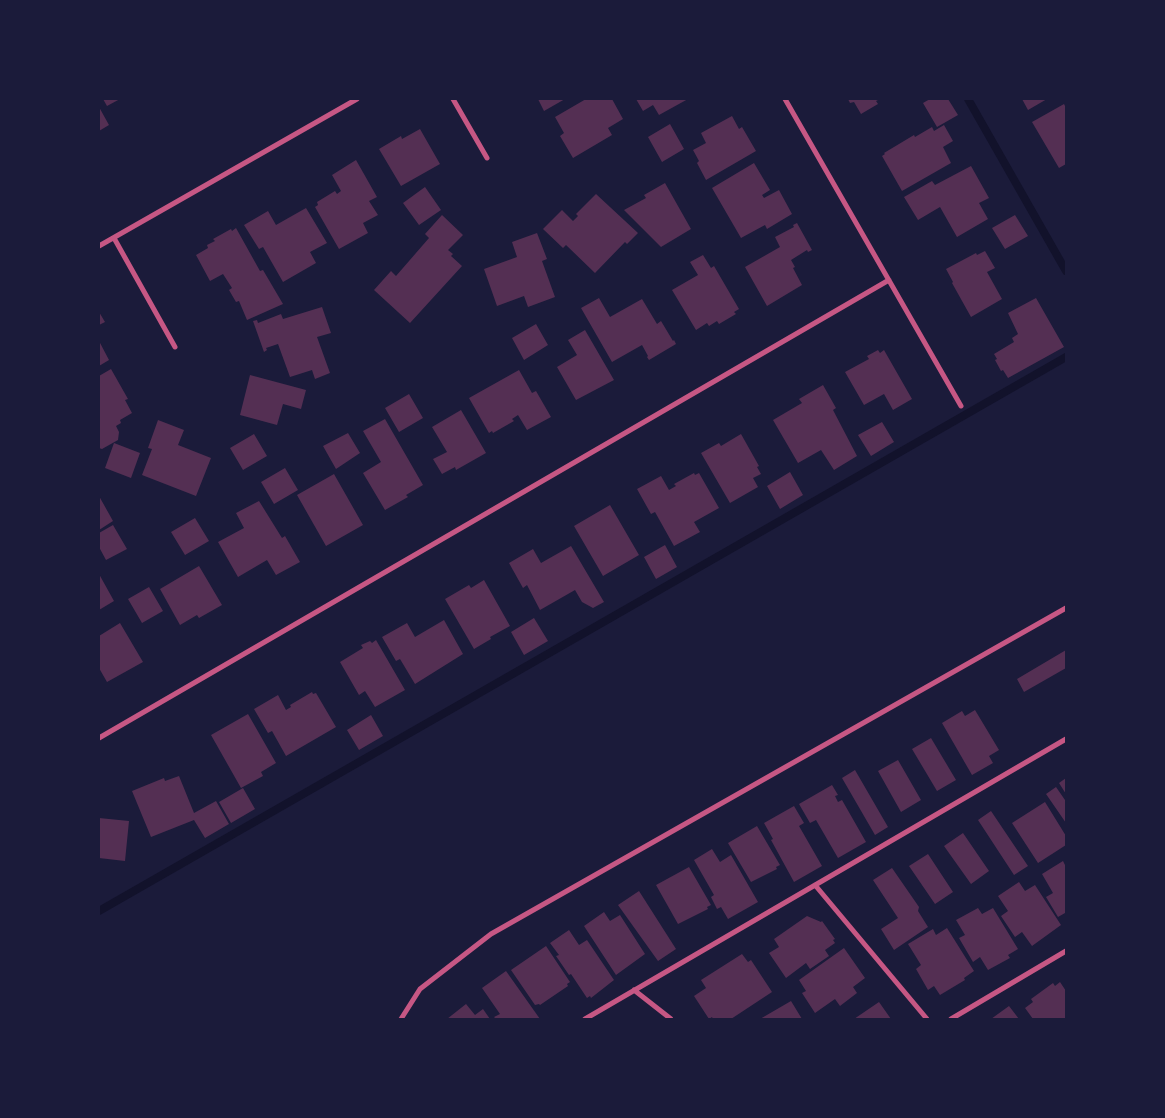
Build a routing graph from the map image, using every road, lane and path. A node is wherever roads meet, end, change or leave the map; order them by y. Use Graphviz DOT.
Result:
graph roads {
  1 [pos="357,99"];
  2 [pos="453,99"];
  3 [pos="785,99"];
  4 [pos="487,158"];
  5 [pos="114,238"];
  6 [pos="99,246"];
  7 [pos="888,280"];
  8 [pos="175,348"];
  9 [pos="961,406"];
  10 [pos="1066,608"];
  11 [pos="99,738"];
  12 [pos="1066,739"];
  13 [pos="815,885"];
  14 [pos="1066,951"];
  15 [pos="634,990"];
  16 [pos="402,1019"];
  17 [pos="585,1019"];
  18 [pos="671,1019"];
  19 [pos="927,1019"];
  20 [pos="951,1019"];
  1 -- 5 [label="street"];
  2 -- 4 [label="street"];
  3 -- 7 [label="street"];
  5 -- 6 [label="street"];
  5 -- 8 [label="street"];
  7 -- 9 [label="street"];
  7 -- 11 [label="street"];
  10 -- 16 [label="street"];
  12 -- 13 [label="street"];
  13 -- 15 [label="street"];
  13 -- 19 [label="street"];
  14 -- 20 [label="street"];
  15 -- 17 [label="street"];
  15 -- 18 [label="street"];
}
